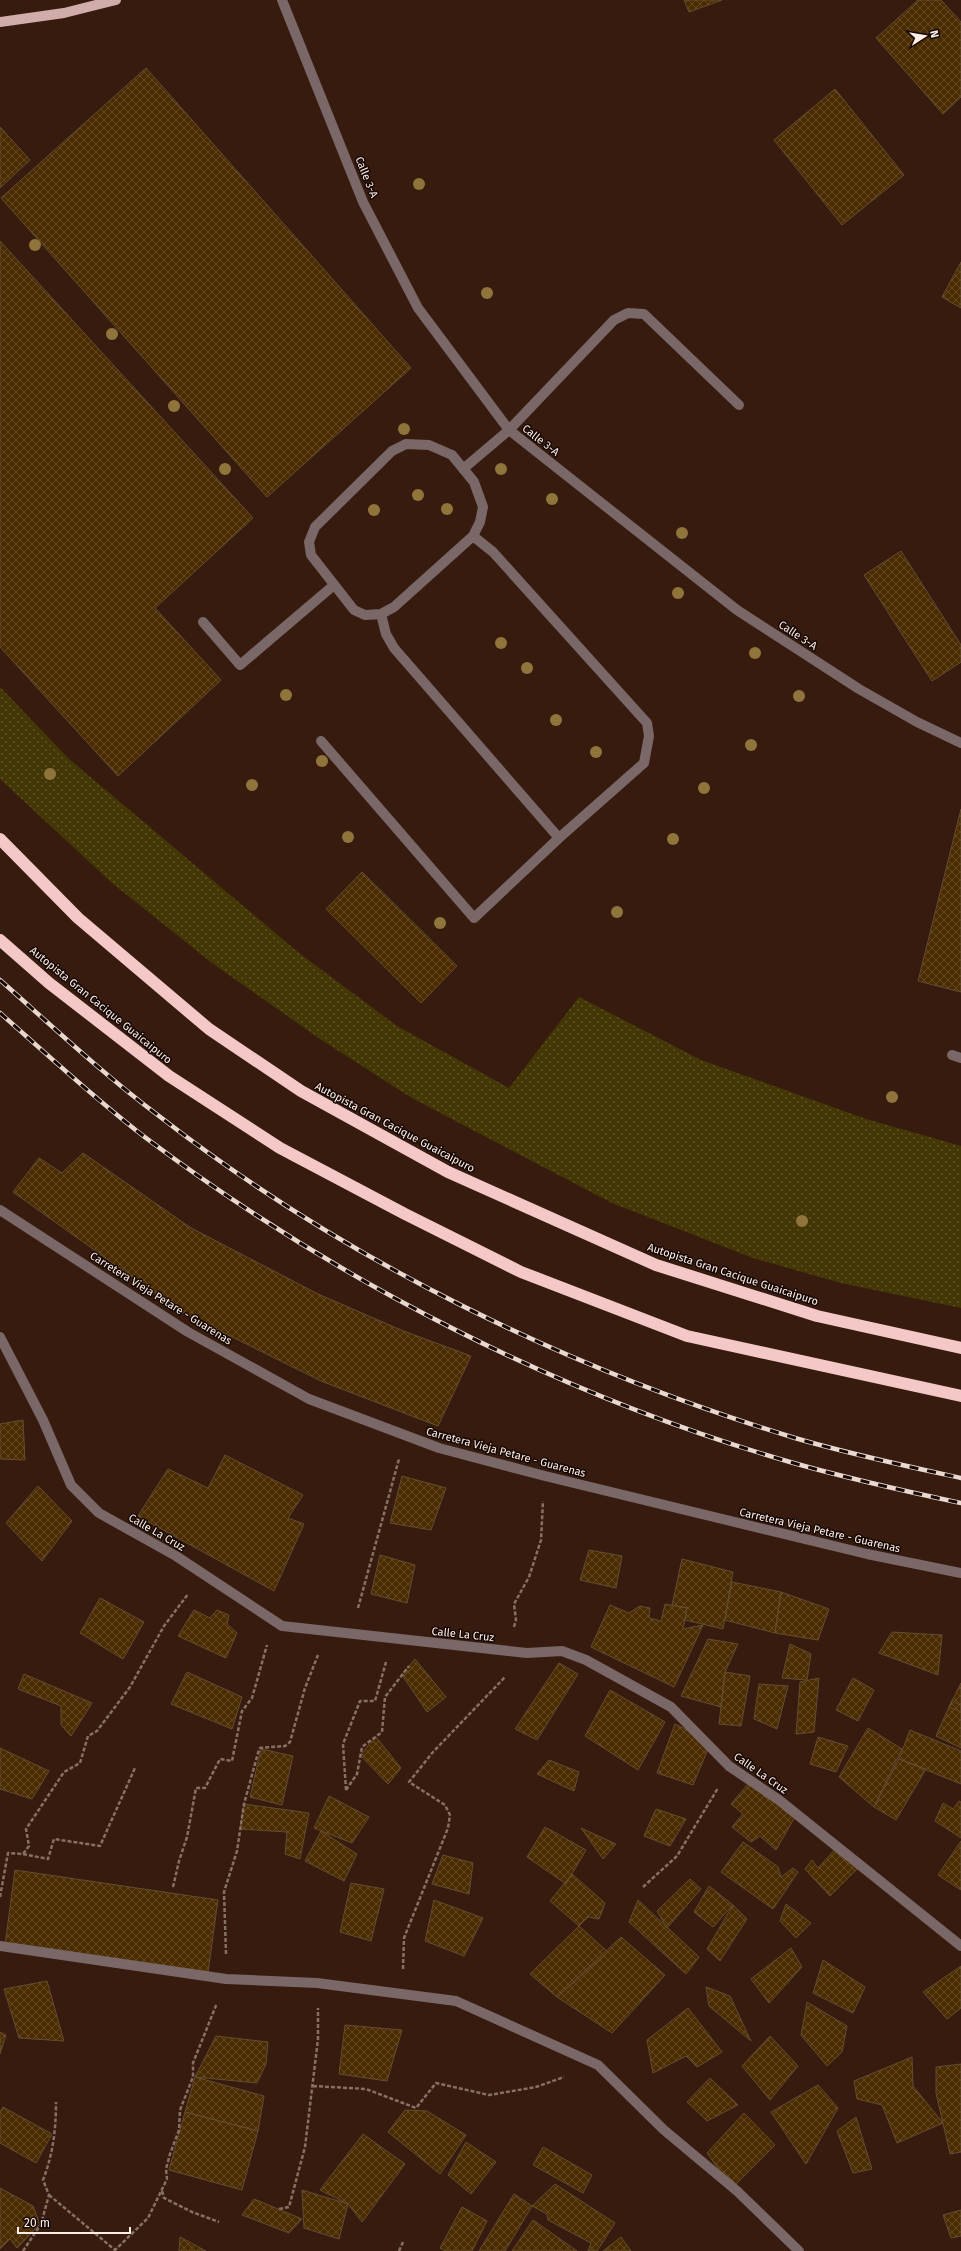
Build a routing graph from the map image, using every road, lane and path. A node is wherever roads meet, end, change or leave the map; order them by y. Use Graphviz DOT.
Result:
graph roads {
  1 [pos="116,0"];
  2 [pos="282,0"];
  3 [pos="0,22"];
  4 [pos="739,405"];
  5 [pos="509,430"];
  6 [pos="463,470"];
  7 [pos="473,536"];
  8 [pos="334,585"];
  9 [pos="381,614"];
  10 [pos="203,622"];
  11 [pos="321,741"];
  12 [pos="961,743"];
  13 [pos="559,838"];
  14 [pos="0,839"];
  15 [pos="0,940"];
  16 [pos="0,1210"];
  17 [pos="0,1337"];
  18 [pos="961,1348"];
  19 [pos="961,1396"];
  20 [pos="405,1435"];
  21 [pos="545,1476"];
  22 [pos="961,1573"];
  23 [pos="202,1574"];
  24 [pos="276,1622"];
  25 [pos="324,1631"];
  26 [pos="351,1634"];
  27 [pos="393,1638"];
  28 [pos="429,1642"];
  29 [pos="508,1651"];
  30 [pos="527,1653"];
  31 [pos="729,1766"];
  32 [pos="135,1768"];
  33 [pos="24,1854"];
  34 [pos="643,1887"];
  35 [pos="173,1888"];
  36 [pos="0,1897"];
  37 [pos="0,1946"];
  38 [pos="961,1946"];
  39 [pos="226,1979"];
  40 [pos="317,1983"];
  41 [pos="405,1994"];
  42 [pos="598,2065"];
  43 [pos="313,2086"];
  44 [pos="56,2102"];
  45 [pos="162,2190"];
  46 [pos="49,2195"];
  47 [pos="279,2209"];
  48 [pos="219,2222"];
  49 [pos="403,2242"];
  50 [pos="23,2251"];
  51 [pos="114,2251"];
  52 [pos="399,2251"];
  53 [pos="799,2251"];
  1 -- 3 [label="main road"];
  2 -- 5 [label="street, Calle 3-A"];
  4 -- 5 [label="street"];
  5 -- 6 [label="street"];
  5 -- 12 [label="street, Calle 3-A"];
  6 -- 7 [label="street"];
  6 -- 8 [label="street"];
  7 -- 9 [label="street"];
  7 -- 13 [label="street"];
  8 -- 9 [label="street"];
  8 -- 10 [label="street"];
  9 -- 13 [label="street"];
  11 -- 13 [label="street"];
  14 -- 18 [label="highway, Autopista Gran Cacique Guaicaipuro"];
  15 -- 19 [label="highway, Autopista Gran Cacique Guaicaipuro"];
  16 -- 20 [label="street, Carretera Vieja Petare - Guarenas"];
  17 -- 23 [label="street, Calle La Cruz"];
  20 -- 21 [label="street, Carretera Vieja Petare - Guarenas"];
  20 -- 26 [label="path"];
  21 -- 22 [label="street, Carretera Vieja Petare - Guarenas"];
  21 -- 29 [label="path"];
  23 -- 24 [label="street, Calle La Cruz"];
  23 -- 33 [label="path"];
  24 -- 25 [label="street, Calle La Cruz"];
  24 -- 35 [label="path"];
  25 -- 26 [label="street, Calle La Cruz"];
  25 -- 39 [label="path"];
  26 -- 27 [label="street, Calle La Cruz"];
  27 -- 28 [label="street, Calle La Cruz"];
  27 -- 28 [label="path"];
  28 -- 29 [label="street, Calle La Cruz"];
  29 -- 30 [label="street, Calle La Cruz"];
  30 -- 31 [label="street, Calle La Cruz"];
  30 -- 41 [label="path"];
  31 -- 34 [label="path"];
  31 -- 38 [label="street, Calle La Cruz"];
  32 -- 33 [label="path"];
  33 -- 36 [label="path"];
  37 -- 39 [label="street"];
  39 -- 40 [label="street"];
  39 -- 45 [label="path"];
  40 -- 41 [label="street"];
  40 -- 43 [label="path"];
  41 -- 42 [label="street"];
  42 -- 43 [label="path"];
  42 -- 53 [label="street"];
  43 -- 47 [label="path"];
  44 -- 46 [label="path"];
  45 -- 48 [label="path"];
  45 -- 51 [label="path"];
  46 -- 50 [label="path"];
  46 -- 51 [label="path"];
  49 -- 52 [label="path"];
}
